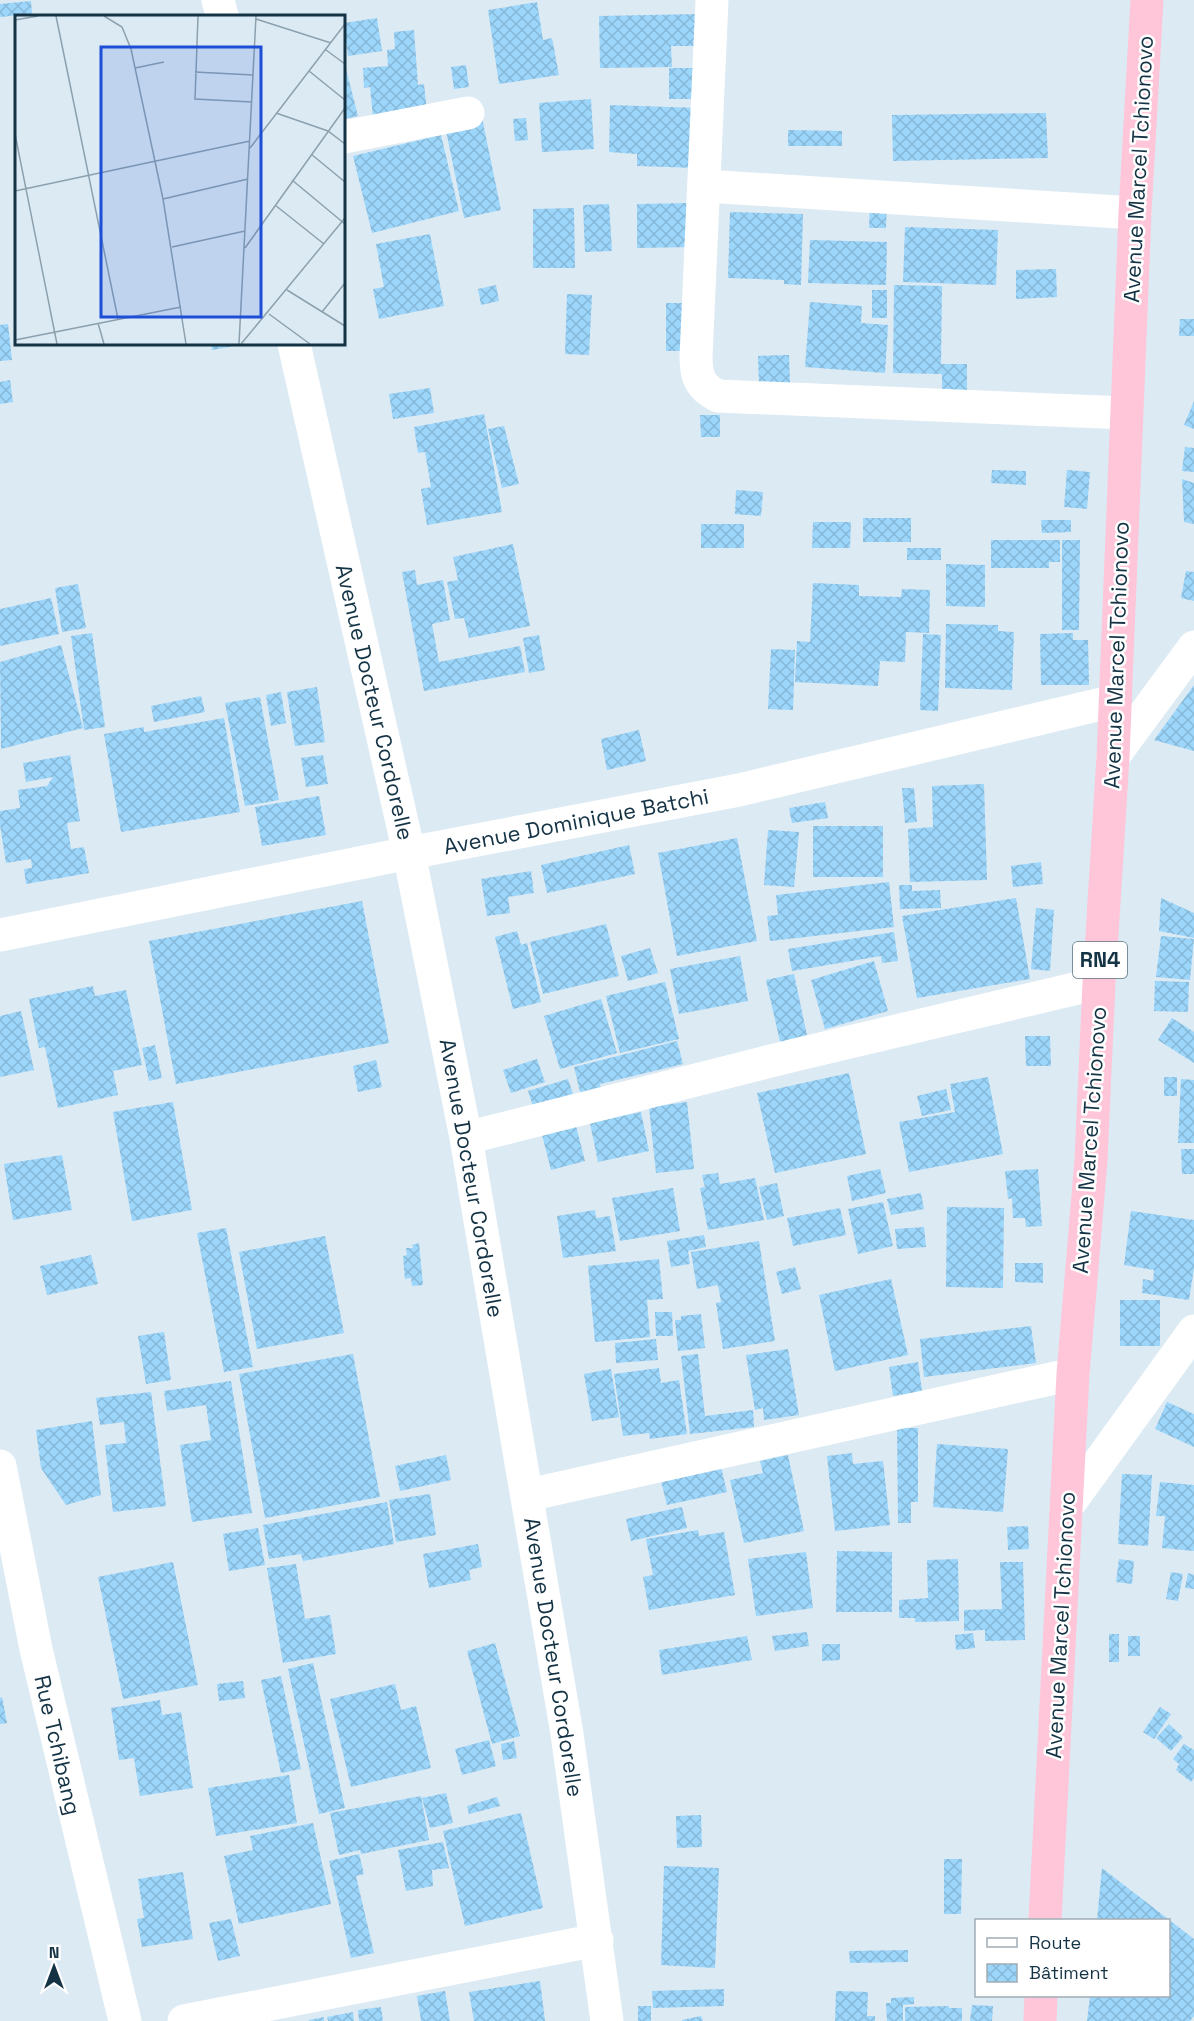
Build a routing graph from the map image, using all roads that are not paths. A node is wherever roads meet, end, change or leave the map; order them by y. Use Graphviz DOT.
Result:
graph roads {
  1 [pos="218,0"];
  2 [pos="712,0"];
  3 [pos="1147,0"];
  4 [pos="222,15"];
  5 [pos="468,113"];
  6 [pos="345,137"];
  7 [pos="705,186"];
  8 [pos="1135,213"];
  9 [pos="294,345"];
  10 [pos="1126,412"];
  11 [pos="1194,647"];
  12 [pos="1114,701"];
  13 [pos="1113,757"];
  14 [pos="409,853"];
  15 [pos="0,935"];
  16 [pos="1099,983"];
  17 [pos="466,1138"];
  18 [pos="1194,1331"];
  19 [pos="1073,1374"];
  20 [pos="0,1467"];
  21 [pos="528,1495"];
  22 [pos="1066,1509"];
  23 [pos="1045,1919"];
  24 [pos="597,1940"];
  25 [pos="1041,1997"];
  26 [pos="125,2021"];
  27 [pos="184,2021"];
  28 [pos="608,2021"];
  29 [pos="1040,2021"];
  1 -- 4 [label="street"];
  2 -- 7 [label="street"];
  3 -- 8 [label="highway, Avenue Marcel Tchionovo / RN4"];
  5 -- 6 [label="street"];
  7 -- 8 [label="street"];
  7 -- 10 [label="street"];
  8 -- 10 [label="highway, Avenue Marcel Tchionovo / RN4"];
  9 -- 14 [label="street, Avenue Docteur Cordorelle"];
  10 -- 12 [label="highway, Avenue Marcel Tchionovo / RN4"];
  11 -- 13 [label="street"];
  12 -- 13 [label="highway, Avenue Marcel Tchionovo / RN4"];
  12 -- 14 [label="street, Avenue Dominique Batchi"];
  13 -- 16 [label="highway, Avenue Marcel Tchionovo / RN4"];
  14 -- 15 [label="street, Avenue Dominique Batchi"];
  14 -- 17 [label="street, Avenue Docteur Cordorelle"];
  16 -- 17 [label="street"];
  16 -- 19 [label="highway, Avenue Marcel Tchionovo / RN4"];
  17 -- 21 [label="street, Avenue Docteur Cordorelle"];
  18 -- 22 [label="street"];
  19 -- 21 [label="street"];
  19 -- 22 [label="highway, Avenue Marcel Tchionovo / RN4"];
  20 -- 26 [label="street, Rue Tchibang"];
  21 -- 24 [label="street, Avenue Docteur Cordorelle"];
  22 -- 23 [label="highway, Avenue Marcel Tchionovo / RN4"];
  24 -- 27 [label="street"];
  24 -- 28 [label="street, Avenue Docteur Cordorelle"];
  25 -- 29 [label="highway"];
}
